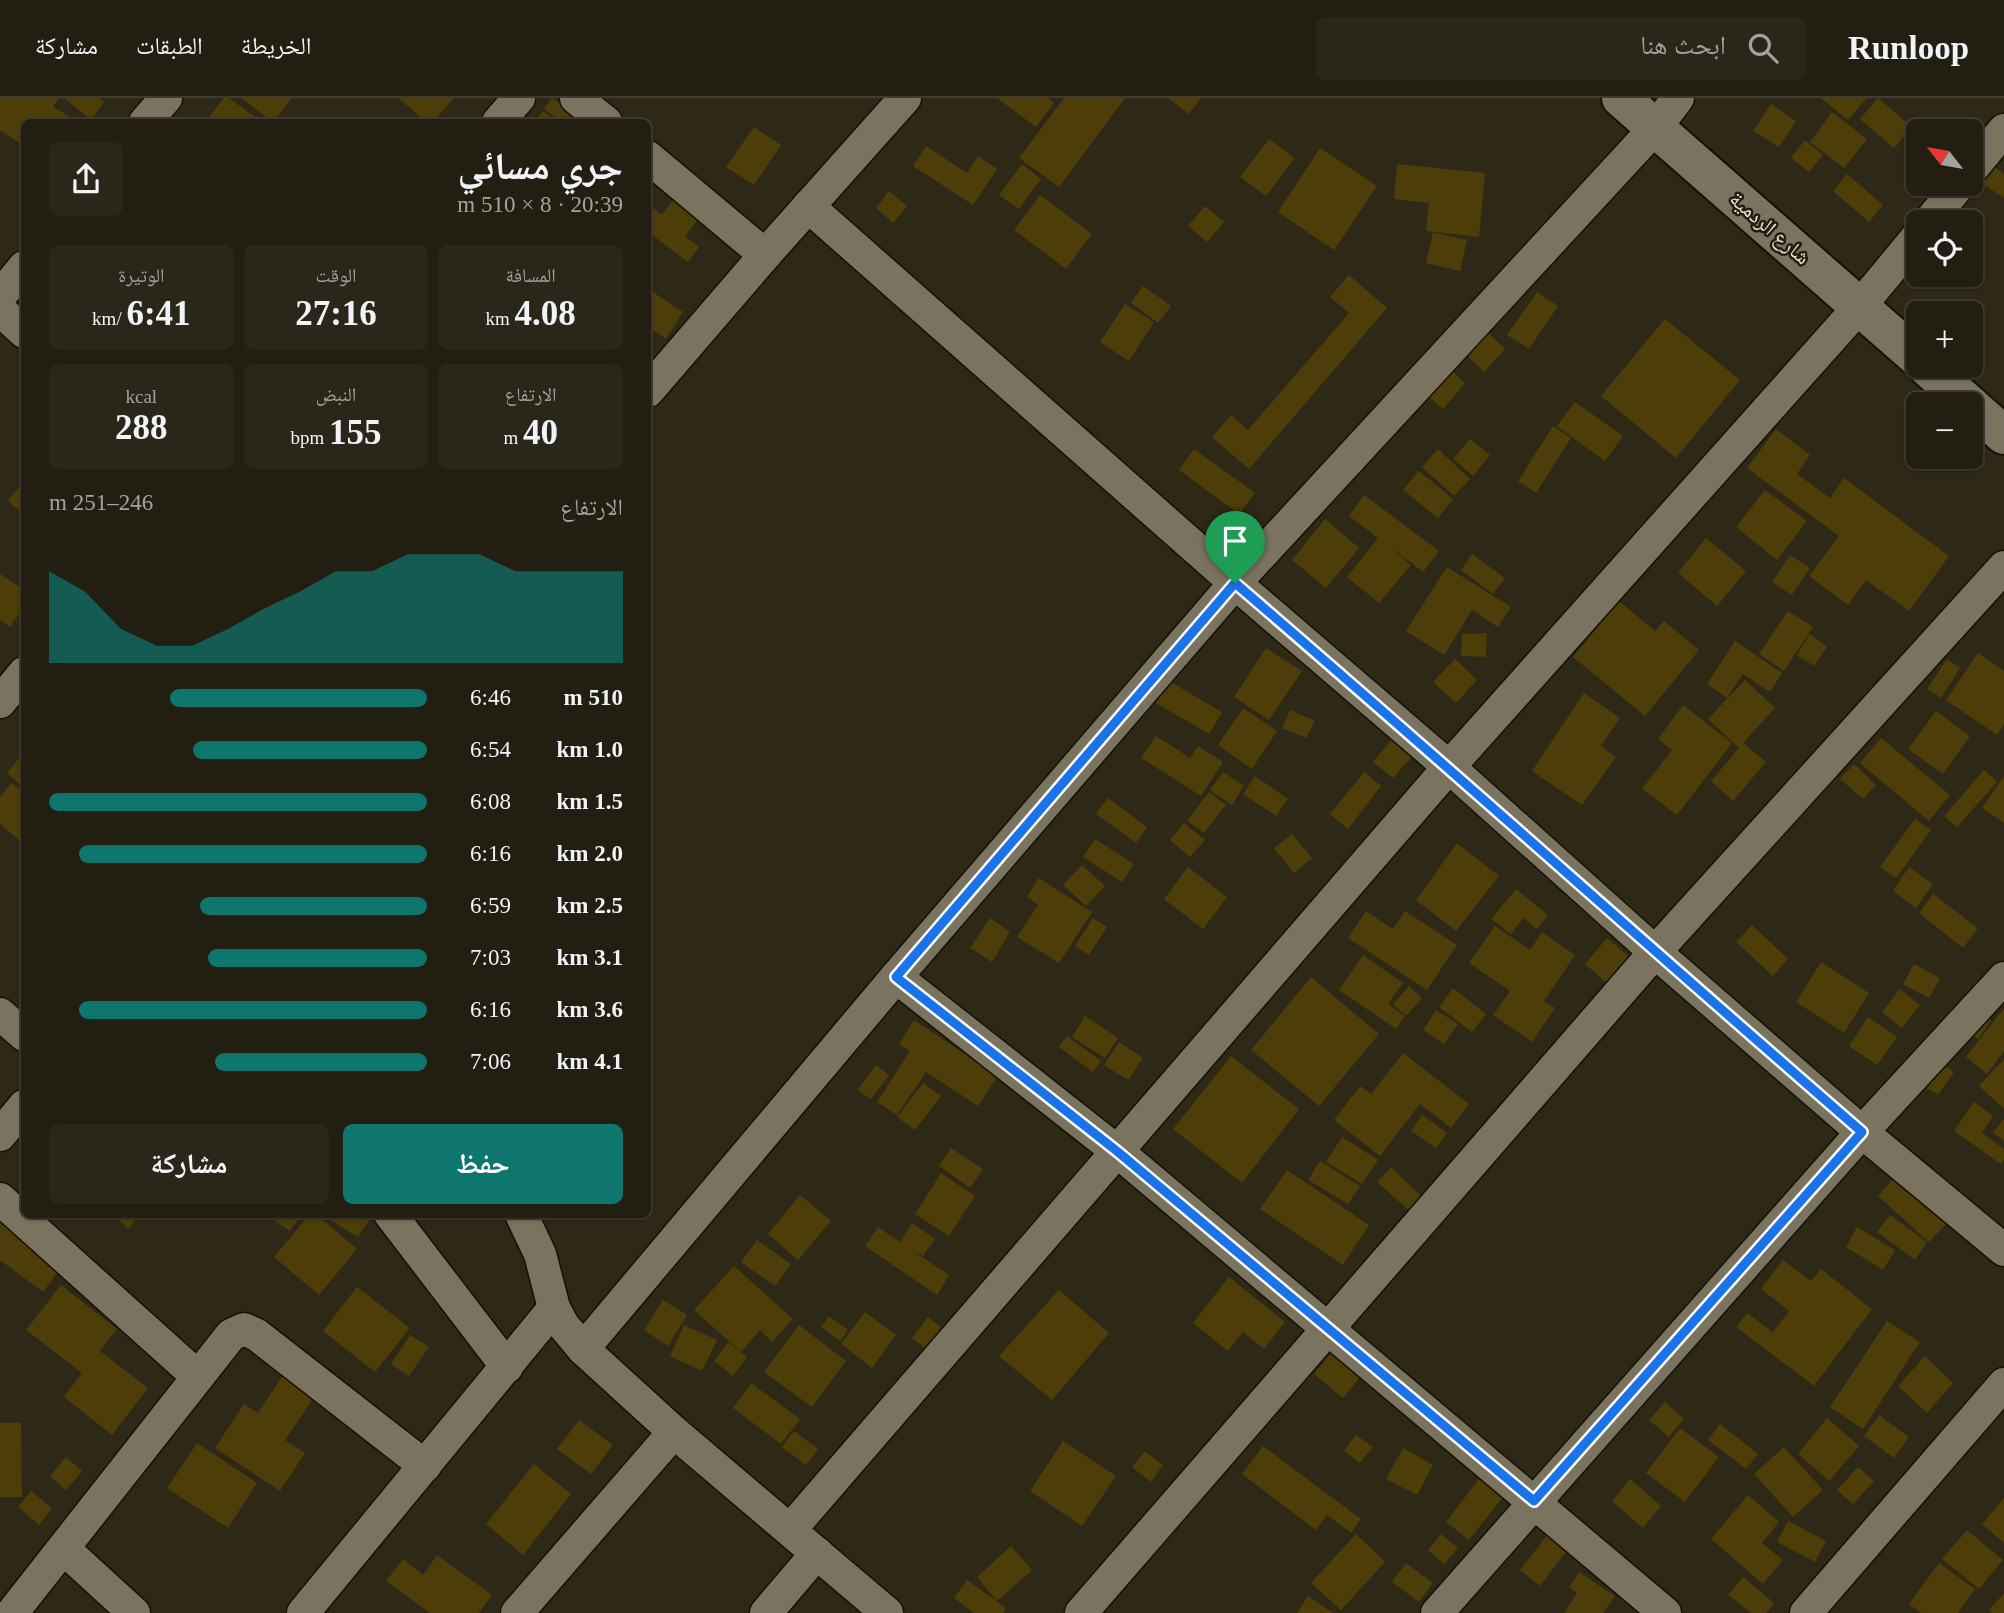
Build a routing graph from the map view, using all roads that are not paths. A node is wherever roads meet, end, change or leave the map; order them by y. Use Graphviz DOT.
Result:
graph roads {
  1 [pos="166,98"];
  2 [pos="519,98"];
  3 [pos="576,98"];
  4 [pos="905,98"];
  5 [pos="1621,98"];
  6 [pos="1667,113"];
  7 [pos="148,119"];
  8 [pos="501,119"];
  9 [pos="602,119"];
  10 [pos="2004,130"];
  11 [pos="1983,156"];
  12 [pos="651,160"];
  13 [pos="1950,196"];
  14 [pos="808,206"];
  15 [pos="1939,210"];
  16 [pos="1906,250"];
  17 [pos="765,255"];
  18 [pos="21,271"];
  19 [pos="0,296"];
  20 [pos="1860,306"];
  21 [pos="0,310"];
  22 [pos="21,329"];
  23 [pos="1906,347"];
  24 [pos="1940,378"];
  25 [pos="651,388"];
  26 [pos="1955,392"];
  27 [pos="1983,417"];
  28 [pos="2004,436"];
  29 [pos="2004,567"];
  30 [pos="1235,583"];
  31 [pos="21,677"];
  32 [pos="0,702"];
  33 [pos="1449,767"];
  34 [pos="1655,952"];
  35 [pos="896,977"];
  36 [pos="2004,978"];
  37 [pos="0,1014"];
  38 [pos="21,1032"];
  39 [pos="21,1110"];
  40 [pos="1862,1132"];
  41 [pos="0,1135"];
  42 [pos="1118,1152"];
  43 [pos="0,1199"];
  44 [pos="21,1218"];
  45 [pos="21,1218"];
  46 [pos="393,1218"];
  47 [pos="523,1218"];
  48 [pos="2004,1250"];
  49 [pos="554,1308"];
  50 [pos="1328,1327"];
  51 [pos="583,1349"];
  52 [pos="507,1367"];
  53 [pos="197,1376"];
  54 [pos="2004,1384"];
  55 [pos="674,1432"];
  56 [pos="425,1466"];
  57 [pos="1534,1501"];
  58 [pos="790,1530"];
  59 [pos="64,1549"];
  60 [pos="817,1553"];
  61 [pos="528,1609"];
  62 [pos="308,1611"];
  63 [pos="12,1613"];
  64 [pos="134,1613"];
  65 [pos="766,1613"];
  66 [pos="887,1613"];
  67 [pos="1081,1613"];
  68 [pos="1437,1613"];
  69 [pos="1665,1613"];
  70 [pos="1806,1613"];
  1 -- 7 [label="street"];
  2 -- 8 [label="street"];
  3 -- 9 [label="street"];
  4 -- 14 [label="street"];
  5 -- 6 [label="street, شارع الردمية"];
  6 -- 20 [label="street, شارع الردمية"];
  6 -- 30 [label="street"];
  10 -- 11 [label="street"];
  12 -- 17 [label="street"];
  13 -- 15 [label="street"];
  14 -- 17 [label="street"];
  14 -- 30 [label="street"];
  16 -- 20 [label="street"];
  17 -- 25 [label="street"];
  18 -- 19 [label="street"];
  20 -- 23 [label="street, شارع الردمية"];
  20 -- 33 [label="street"];
  21 -- 22 [label="street"];
  24 -- 26 [label="street"];
  27 -- 28 [label="street"];
  29 -- 34 [label="street"];
  30 -- 33 [label="street"];
  30 -- 35 [label="street"];
  31 -- 32 [label="street"];
  33 -- 34 [label="street"];
  33 -- 42 [label="street"];
  34 -- 40 [label="street"];
  34 -- 50 [label="street"];
  35 -- 42 [label="street"];
  35 -- 51 [label="street"];
  36 -- 40 [label="street"];
  37 -- 38 [label="street"];
  39 -- 41 [label="street"];
  40 -- 48 [label="street"];
  40 -- 57 [label="street"];
  42 -- 50 [label="street"];
  42 -- 58 [label="street"];
  43 -- 45 [label="street"];
  44 -- 53 [label="street"];
  46 -- 52 [label="street"];
  47 -- 49 [label="street"];
  49 -- 51 [label="street"];
  49 -- 52 [label="street"];
  50 -- 57 [label="street"];
  50 -- 67 [label="street"];
  51 -- 55 [label="street"];
  52 -- 56 [label="street"];
  53 -- 56 [label="street"];
  53 -- 59 [label="street"];
  54 -- 70 [label="street"];
  55 -- 58 [label="street"];
  55 -- 61 [label="street"];
  56 -- 62 [label="street"];
  57 -- 68 [label="street"];
  57 -- 69 [label="street"];
  58 -- 60 [label="street"];
  59 -- 63 [label="street"];
  59 -- 64 [label="street"];
  60 -- 65 [label="street"];
  60 -- 66 [label="street"];
}
